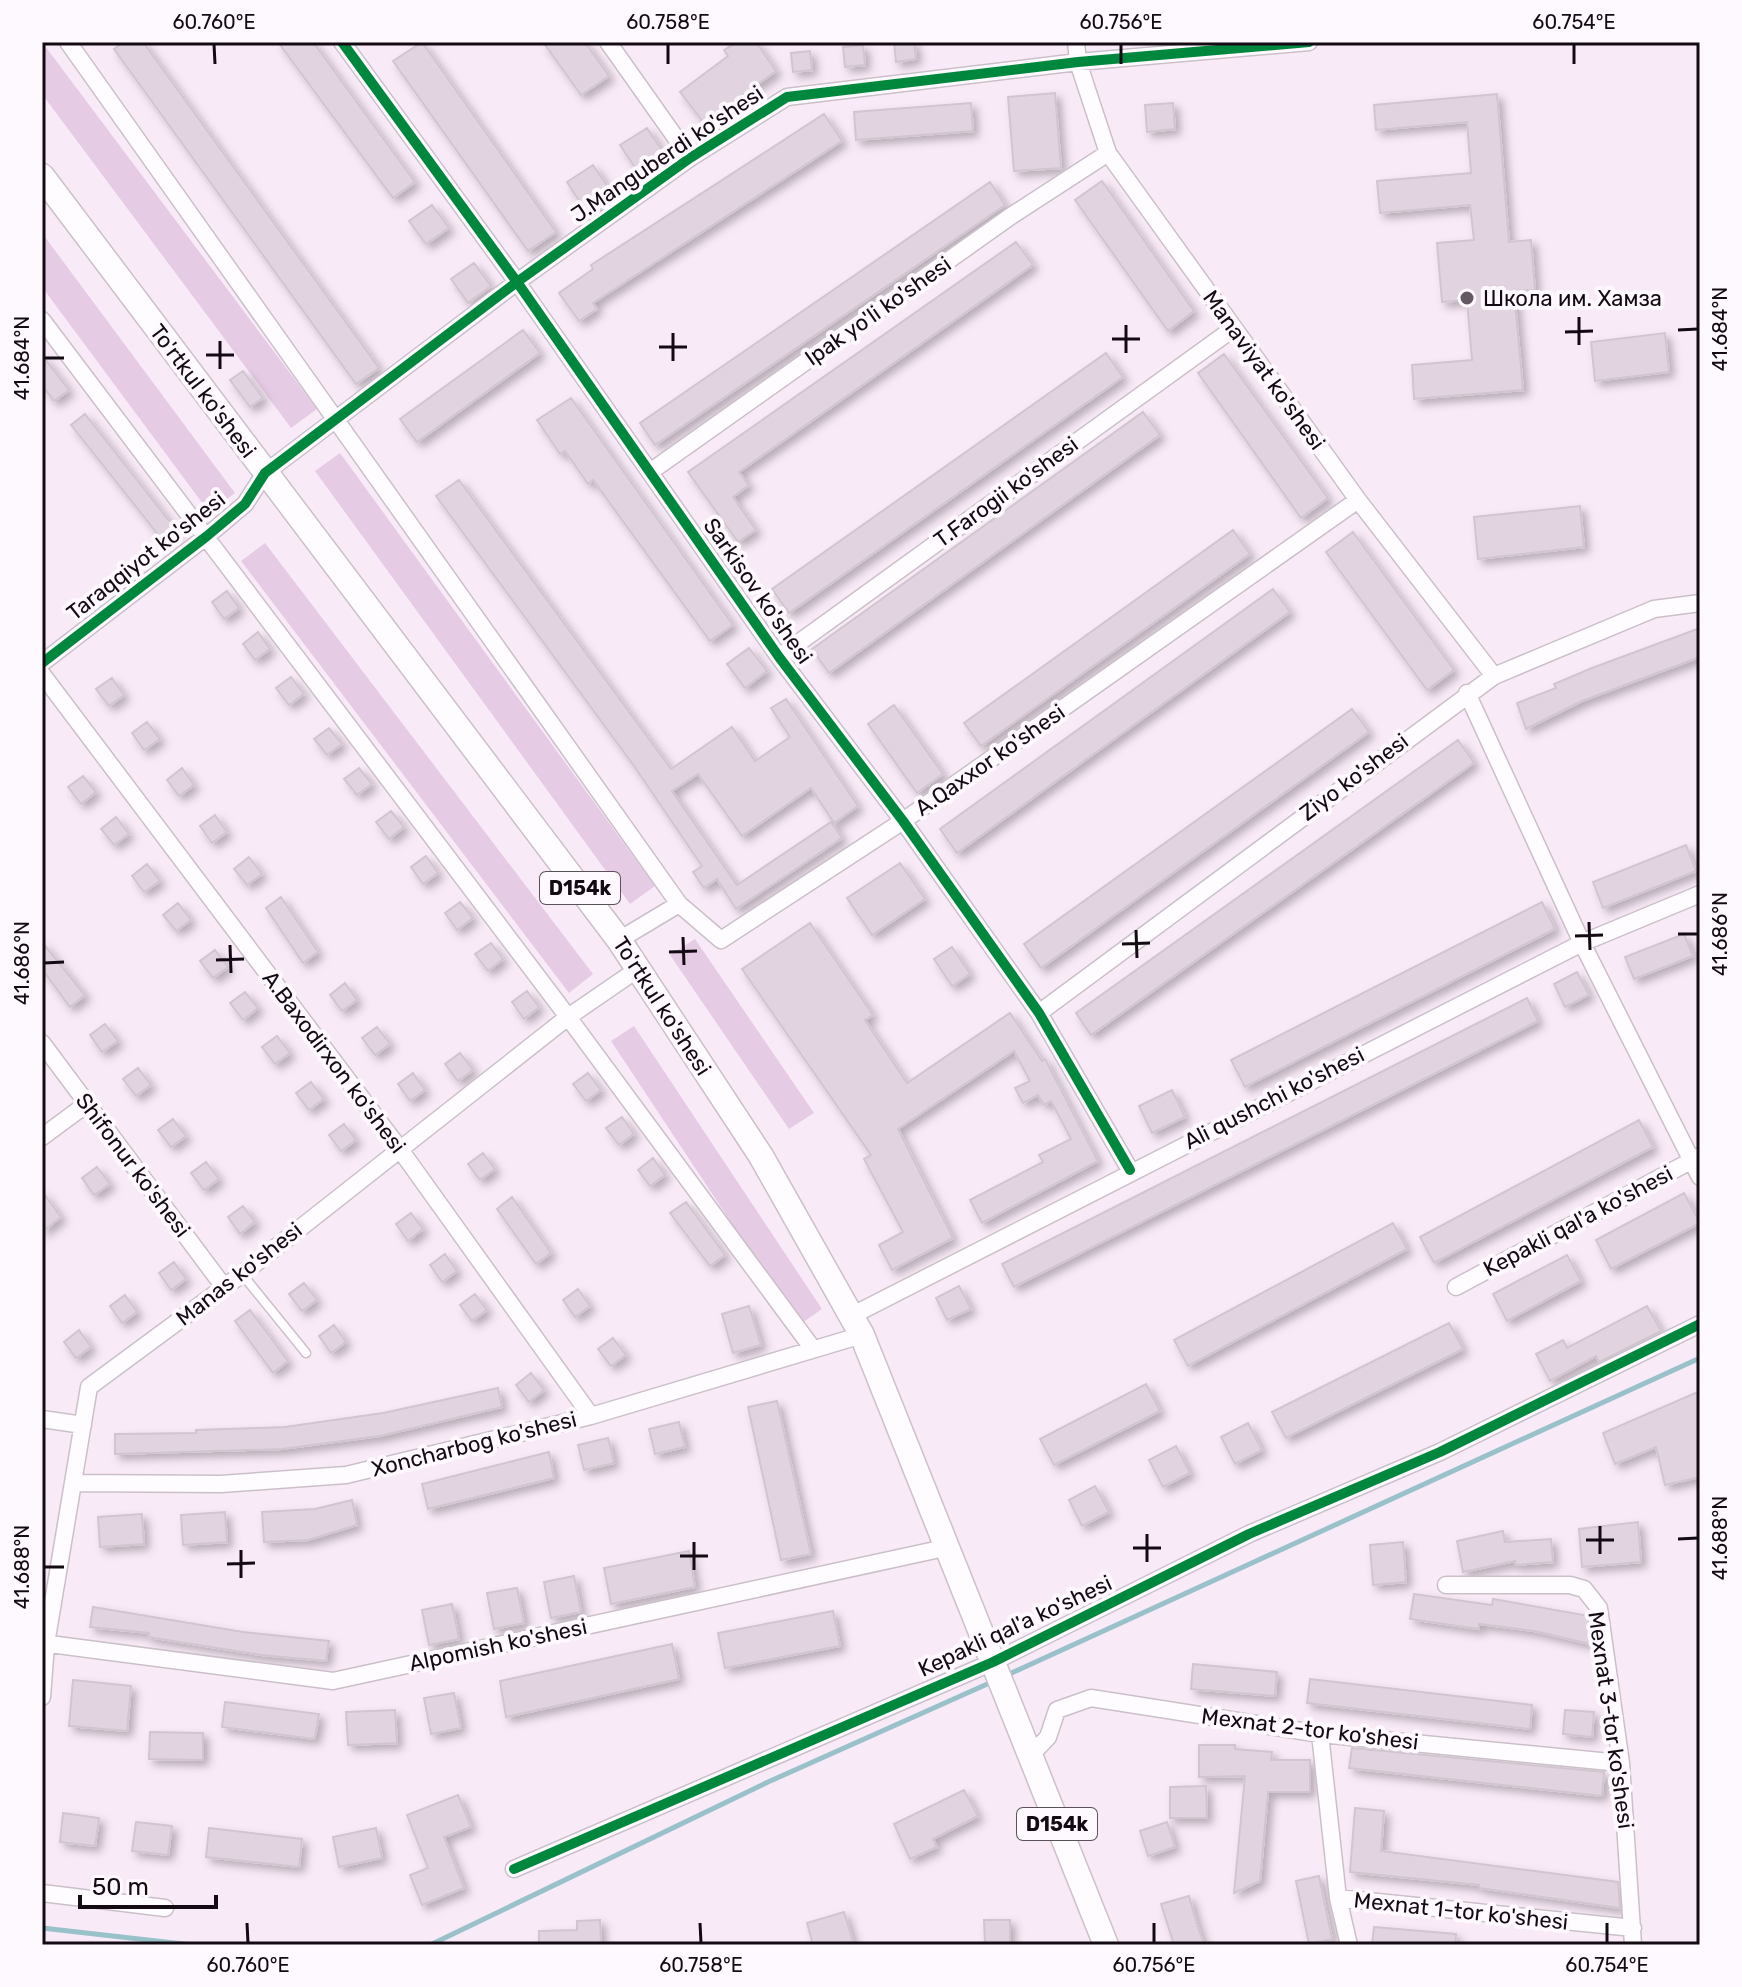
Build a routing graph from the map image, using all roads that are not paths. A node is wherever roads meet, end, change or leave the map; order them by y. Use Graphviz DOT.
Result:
graph roads {
  1 [pos="68,42"];
  2 [pos="342,42"];
  3 [pos="608,42"];
  4 [pos="1076,42"];
  5 [pos="1309,42"];
  6 [pos="1078,62"];
  7 [pos="1108,153"];
  8 [pos="690,158"];
  9 [pos="42,176"];
  10 [pos="517,282"];
  11 [pos="42,320"];
  12 [pos="1234,328"];
  13 [pos="338,418"];
  14 [pos="650,472"];
  15 [pos="265,473"];
  16 [pos="1358,500"];
  17 [pos="207,536"];
  18 [pos="1700,603"];
  19 [pos="779,657"];
  20 [pos="42,663"];
  21 [pos="42,674"];
  22 [pos="1494,676"];
  23 [pos="1467,693"];
  24 [pos="903,821"];
  25 [pos="1700,894"];
  26 [pos="679,904"];
  27 [pos="619,940"];
  28 [pos="1582,943"];
  29 [pos="638,969"];
  30 [pos="1039,1013"];
  31 [pos="568,1017"];
  32 [pos="42,1043"];
  33 [pos="88,1103"];
  34 [pos="42,1137"];
  35 [pos="399,1148"];
  36 [pos="1696,1157"];
  37 [pos="1130,1170"];
  38 [pos="1700,1177"];
  39 [pos="242,1274"];
  40 [pos="224,1287"];
  41 [pos="1456,1287"];
  42 [pos="1700,1324"];
  43 [pos="858,1325"];
  44 [pos="813,1349"];
  45 [pos="306,1353"];
  46 [pos="591,1416"];
  47 [pos="42,1419"];
  48 [pos="83,1425"];
  49 [pos="74,1483"];
  50 [pos="949,1547"];
  51 [pos="1446,1585"];
  52 [pos="44,1643"];
  53 [pos="995,1668"];
  54 [pos="42,1697"];
  55 [pos="1320,1734"];
  56 [pos="1030,1756"];
  57 [pos="1621,1763"];
  58 [pos="514,1869"];
  59 [pos="42,1893"];
  60 [pos="1338,1898"];
  61 [pos="165,1908"];
  62 [pos="1633,1937"];
  63 [pos="1106,1945"];
  64 [pos="1349,1945"];
  1 -- 13 [label="street"];
  2 -- 10 [label="street, Sarkisov ko'shesi"];
  3 -- 8 [label="street"];
  4 -- 6 [label="street, Manaviyat ko'shesi"];
  5 -- 6 [label="street, J.Manguberdi ko'shesi"];
  6 -- 7 [label="street, Manaviyat ko'shesi"];
  6 -- 8 [label="street, J.Manguberdi ko'shesi"];
  7 -- 12 [label="street, Manaviyat ko'shesi"];
  7 -- 14 [label="street, Ipak yo'li ko'shesi"];
  8 -- 10 [label="street, J.Manguberdi ko'shesi"];
  9 -- 15 [label="main road, To'rtkul ko'shesi / D154k"];
  10 -- 13 [label="street, J.Manguberdi ko'shesi"];
  10 -- 14 [label="street, Sarkisov ko'shesi"];
  11 -- 17 [label="street"];
  12 -- 16 [label="street, Manaviyat ko'shesi"];
  12 -- 19 [label="street, T.Farogii ko'shesi"];
  13 -- 15 [label="street, J.Manguberdi ko'shesi"];
  13 -- 26 [label="street"];
  14 -- 19 [label="street, Sarkisov ko'shesi"];
  15 -- 17 [label="street, Taraqqiyot ko'shesi"];
  15 -- 27 [label="main road, To'rtkul ko'shesi / D154k"];
  16 -- 22 [label="street, Manaviyat ko'shesi"];
  16 -- 24 [label="street, A.Qaxxor ko'shesi"];
  17 -- 20 [label="street, Taraqqiyot ko'shesi"];
  17 -- 31 [label="street"];
  18 -- 22 [label="street, Ziyo ko'shesi"];
  19 -- 24 [label="street, Sarkisov ko'shesi"];
  21 -- 35 [label="street, A.Baxodirxon ko'shesi"];
  22 -- 23 [label="street, Ziyo ko'shesi"];
  23 -- 28 [label="street"];
  23 -- 30 [label="street, Ziyo ko'shesi"];
  24 -- 26 [label="street, A.Qaxxor ko'shesi"];
  24 -- 30 [label="street, Sarkisov ko'shesi"];
  25 -- 28 [label="street, Ali qushchi ko'shesi"];
  26 -- 27 [label="street"];
  27 -- 29 [label="main road, To'rtkul ko'shesi / D154k"];
  28 -- 36 [label="street"];
  28 -- 37 [label="street, Ali qushchi ko'shesi"];
  29 -- 31 [label="street, Manas ko'shesi"];
  29 -- 43 [label="main road, To'rtkul ko'shesi / D154k"];
  30 -- 37 [label="street, Sarkisov ko'shesi"];
  31 -- 35 [label="street, Manas ko'shesi"];
  31 -- 44 [label="street"];
  32 -- 33 [label="street, Shifonur ko'shesi"];
  33 -- 34 [label="street"];
  33 -- 40 [label="street, Shifonur ko'shesi"];
  35 -- 39 [label="street, Manas ko'shesi"];
  35 -- 46 [label="street, A.Baxodirxon ko'shesi"];
  36 -- 38 [label="street"];
  36 -- 41 [label="street, Kepakli qal'a ko'shesi"];
  37 -- 43 [label="street, Ali qushchi ko'shesi"];
  39 -- 40 [label="street, Manas ko'shesi"];
  39 -- 45 [label="lane"];
  40 -- 48 [label="street, Manas ko'shesi"];
  42 -- 53 [label="street, Kepakli qal'a ko'shesi"];
  43 -- 44 [label="street, Xoncharbog ko'shesi"];
  43 -- 50 [label="main road, To'rtkul ko'shesi / D154k"];
  44 -- 46 [label="street, Xoncharbog ko'shesi"];
  46 -- 49 [label="street, Xoncharbog ko'shesi"];
  47 -- 48 [label="street"];
  48 -- 49 [label="street, Manas ko'shesi"];
  49 -- 52 [label="street, Manas ko'shesi"];
  50 -- 52 [label="street, Alpomish ko'shesi"];
  50 -- 53 [label="main road, To'rtkul ko'shesi / D154k"];
  51 -- 57 [label="street, Mexnat 3-tor ko'shesi"];
  52 -- 54 [label="street, Manas ko'shesi"];
  53 -- 56 [label="main road, D154k"];
  53 -- 58 [label="street, Kepakli qal'a ko'shesi"];
  55 -- 56 [label="street, Mexnat 2-tor ko'shesi"];
  55 -- 57 [label="street, Mexnat 2-tor ko'shesi"];
  55 -- 60 [label="street"];
  56 -- 63 [label="main road, D154k"];
  57 -- 62 [label="street, Mexnat 3-tor ko'shesi"];
  59 -- 61 [label="street"];
  60 -- 62 [label="street, Mexnat 1-tor ko'shesi"];
  60 -- 64 [label="street"];
}
